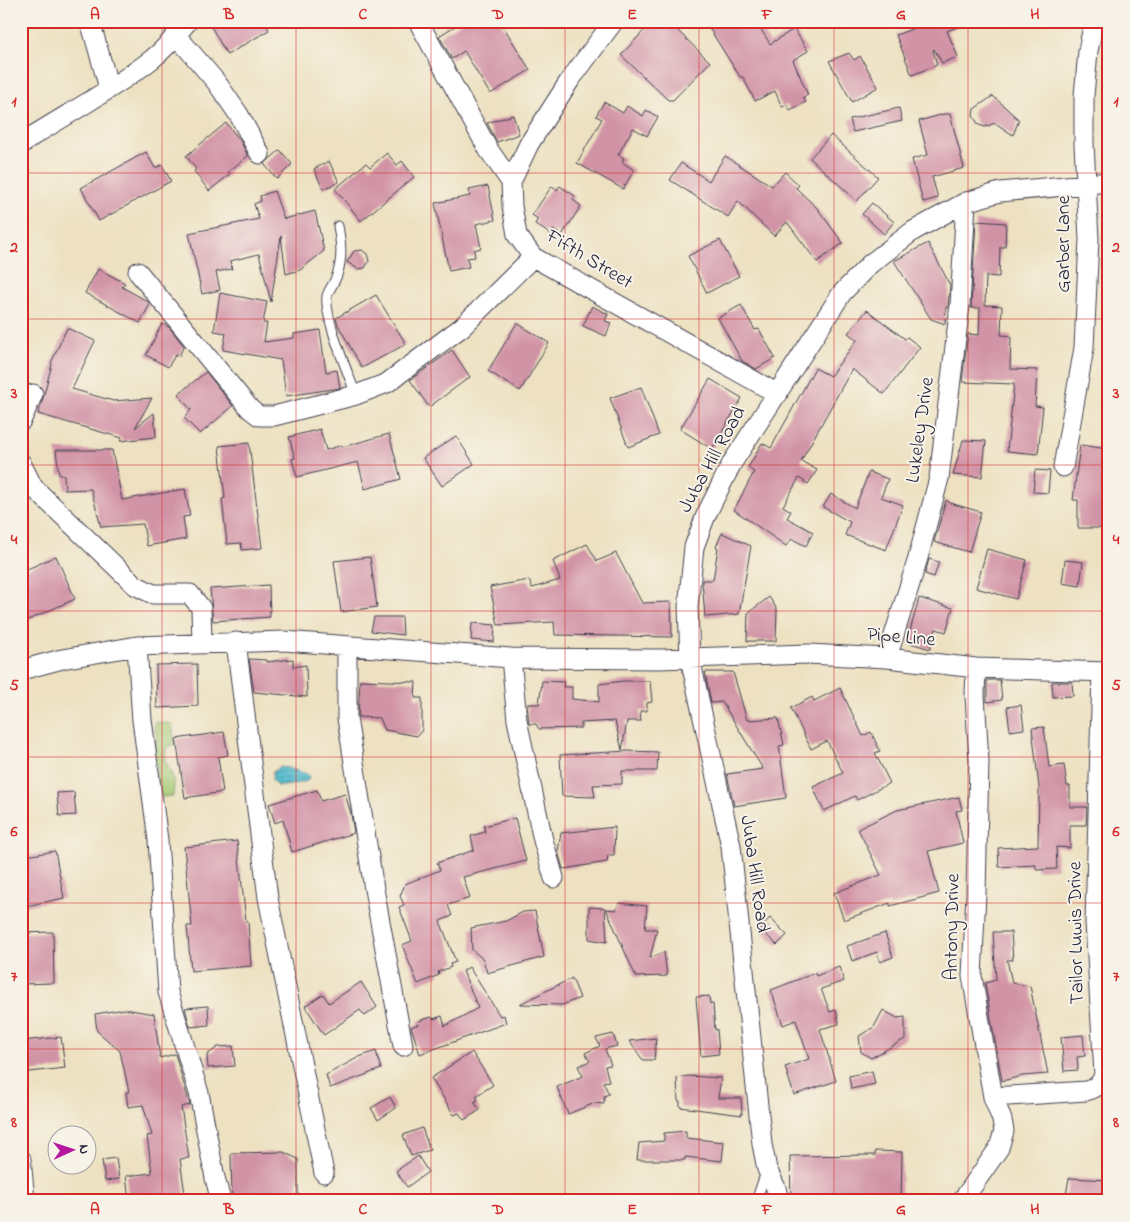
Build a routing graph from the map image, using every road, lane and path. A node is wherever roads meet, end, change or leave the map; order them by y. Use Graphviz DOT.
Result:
graph roads {
  1 [pos="90,21"];
  2 [pos="418,21"];
  3 [pos="614,21"];
  4 [pos="1094,21"];
  5 [pos="182,28"];
  6 [pos="110,88"];
  7 [pos="21,145"];
  8 [pos="260,154"];
  9 [pos="511,182"];
  10 [pos="1109,182"];
  11 [pos="1087,184"];
  12 [pos="966,202"];
  13 [pos="338,226"];
  14 [pos="533,257"];
  15 [pos="138,272"];
  16 [pos="33,394"];
  17 [pos="778,394"];
  18 [pos="356,395"];
  19 [pos="21,421"];
  20 [pos="21,463"];
  21 [pos="1063,467"];
  22 [pos="236,642"];
  23 [pos="202,644"];
  24 [pos="136,646"];
  25 [pos="347,646"];
  26 [pos="511,658"];
  27 [pos="690,658"];
  28 [pos="887,658"];
  29 [pos="976,668"];
  30 [pos="21,670"];
  31 [pos="1105,672"];
  32 [pos="554,878"];
  33 [pos="403,1046"];
  34 [pos="993,1097"];
  35 [pos="21,1159"];
  36 [pos="767,1169"];
  37 [pos="324,1174"];
  38 [pos="25,1201"];
  39 [pos="221,1201"];
  40 [pos="756,1201"];
  41 [pos="779,1201"];
  42 [pos="962,1201"];
  1 -- 6 [label="street"];
  2 -- 9 [label="street"];
  3 -- 9 [label="street, Fifth Street"];
  4 -- 11 [label="street, Garber Lane"];
  5 -- 6 [label="street"];
  5 -- 8 [label="street"];
  6 -- 7 [label="street"];
  9 -- 14 [label="street, Fifth Street"];
  10 -- 11 [label="street, Juba Hill Road"];
  11 -- 12 [label="street, Juba Hill Road"];
  11 -- 21 [label="street, Garber Lane"];
  12 -- 17 [label="street, Juba Hill Road"];
  12 -- 28 [label="street, Lukeley Drive"];
  13 -- 18 [label="lane"];
  14 -- 17 [label="street, Fifth Street"];
  14 -- 18 [label="street"];
  15 -- 18 [label="street"];
  16 -- 19 [label="street"];
  17 -- 27 [label="street, Juba Hill Road"];
  20 -- 23 [label="street"];
  22 -- 23 [label="street, Pipe Line"];
  22 -- 25 [label="street, Pipe Line"];
  22 -- 37 [label="street"];
  23 -- 24 [label="street, Pipe Line"];
  24 -- 30 [label="street, Pipe Line"];
  24 -- 39 [label="street"];
  25 -- 26 [label="street, Pipe Line"];
  25 -- 33 [label="street"];
  26 -- 27 [label="street, Pipe Line"];
  26 -- 32 [label="street"];
  27 -- 28 [label="street, Pipe Line"];
  27 -- 36 [label="street, Juba Hill Road"];
  28 -- 29 [label="street, Pipe Line"];
  29 -- 31 [label="street, Pipe Line"];
  29 -- 34 [label="street, Antony Drive"];
  31 -- 34 [label="street, Tailor Luwis Drive"];
  34 -- 42 [label="street, Antony Drive"];
  35 -- 38 [label="street"];
  36 -- 40 [label="lane"];
  36 -- 41 [label="street, Juba Hill Road"];
}
